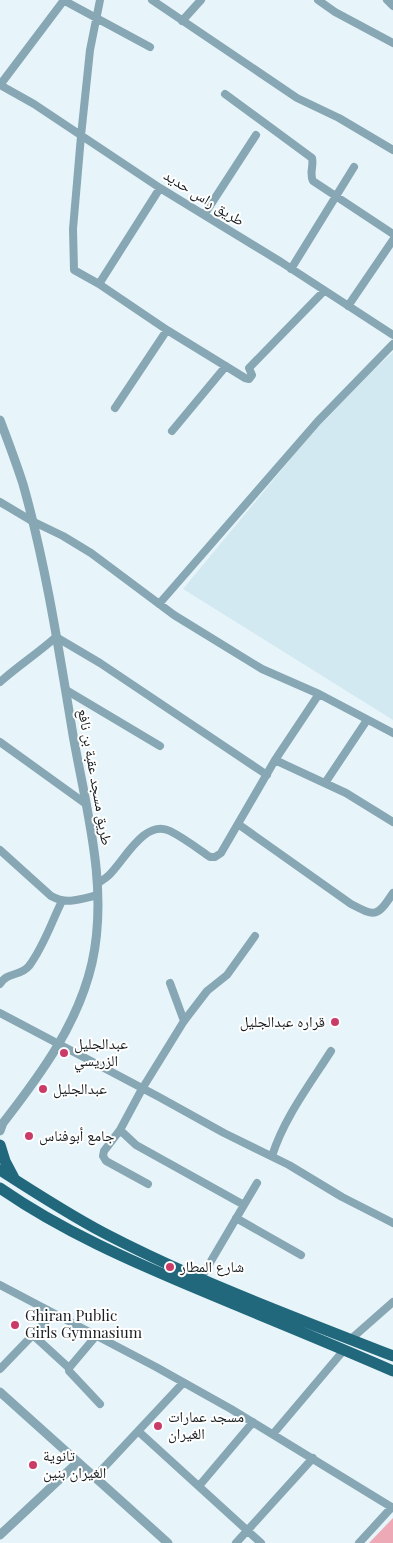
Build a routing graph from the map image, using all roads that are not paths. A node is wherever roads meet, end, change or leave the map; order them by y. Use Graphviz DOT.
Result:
graph roads {
  1 [pos="64,0"];
  2 [pos="100,0"];
  3 [pos="152,0"];
  4 [pos="201,0"];
  5 [pos="318,0"];
  6 [pos="387,0"];
  7 [pos="393,6"];
  8 [pos="96,18"];
  9 [pos="182,21"];
  10 [pos="393,43"];
  11 [pos="150,47"];
  12 [pos="0,85"];
  13 [pos="225,94"];
  14 [pos="256,135"];
  15 [pos="82,136"];
  16 [pos="393,150"];
  17 [pos="354,167"];
  18 [pos="160,188"];
  19 [pos="337,196"];
  20 [pos="204,215"];
  21 [pos="393,234"];
  22 [pos="393,240"];
  23 [pos="291,269"];
  24 [pos="99,284"];
  25 [pos="324,291"];
  26 [pos="348,306"];
  27 [pos="167,330"];
  28 [pos="393,335"];
  29 [pos="393,344"];
  30 [pos="226,366"];
  31 [pos="115,408"];
  32 [pos="0,420"];
  33 [pos="172,431"];
  34 [pos="0,502"];
  35 [pos="32,521"];
  36 [pos="159,604"];
  37 [pos="56,637"];
  38 [pos="0,682"];
  39 [pos="66,690"];
  40 [pos="319,694"];
  41 [pos="367,720"];
  42 [pos="393,734"];
  43 [pos="0,742"];
  44 [pos="160,746"];
  45 [pos="275,760"];
  46 [pos="267,775"];
  47 [pos="325,783"];
  48 [pos="86,804"];
  49 [pos="393,822"];
  50 [pos="238,824"];
  51 [pos="0,850"];
  52 [pos="98,883"];
  53 [pos="393,893"];
  54 [pos="98,895"];
  55 [pos="62,901"];
  56 [pos="255,936"];
  57 [pos="170,983"];
  58 [pos="0,984"];
  59 [pos="0,1013"];
  60 [pos="184,1021"];
  61 [pos="59,1045"];
  62 [pos="331,1051"];
  63 [pos="142,1089"];
  64 [pos="1,1126"];
  65 [pos="120,1130"];
  66 [pos="0,1145"];
  67 [pos="272,1156"];
  68 [pos="0,1170"];
  69 [pos="14,1180"];
  70 [pos="257,1183"];
  71 [pos="148,1184"];
  72 [pos="1,1189"];
  73 [pos="244,1205"];
  74 [pos="236,1218"];
  75 [pos="393,1223"];
  76 [pos="301,1255"];
  77 [pos="201,1278"];
  78 [pos="0,1285"];
  79 [pos="393,1302"];
  80 [pos="53,1314"];
  81 [pos="33,1335"];
  82 [pos="96,1336"];
  83 [pos="351,1339"];
  84 [pos="344,1350"];
  85 [pos="393,1356"];
  86 [pos="68,1368"];
  87 [pos="0,1369"];
  88 [pos="393,1371"];
  89 [pos="184,1383"];
  90 [pos="0,1392"];
  91 [pos="100,1404"];
  92 [pos="253,1422"];
  93 [pos="138,1431"];
  94 [pos="273,1434"];
  95 [pos="314,1458"];
  96 [pos="78,1462"];
  97 [pos="95,1477"];
  98 [pos="199,1486"];
  99 [pos="392,1507"];
  100 [pos="247,1530"];
  101 [pos="1,1533"];
  102 [pos="168,1543"];
  103 [pos="236,1543"];
  104 [pos="261,1543"];
  105 [pos="359,1543"];
  1 -- 8 [label="street"];
  1 -- 12 [label="street"];
  2 -- 8 [label="street"];
  3 -- 9 [label="street"];
  4 -- 9 [label="street"];
  5 -- 10 [label="street"];
  6 -- 7 [label="street"];
  8 -- 11 [label="street"];
  8 -- 15 [label="street"];
  9 -- 16 [label="street"];
  12 -- 15 [label="street, طريق راس حديد"];
  13 -- 19 [label="street"];
  14 -- 20 [label="street"];
  15 -- 18 [label="street, طريق راس حديد"];
  15 -- 24 [label="street"];
  17 -- 19 [label="street"];
  18 -- 20 [label="street, طريق راس حديد"];
  18 -- 24 [label="street"];
  19 -- 21 [label="street"];
  19 -- 23 [label="street"];
  20 -- 23 [label="street, طريق راس حديد"];
  22 -- 26 [label="street"];
  23 -- 25 [label="street, طريق راس حديد"];
  24 -- 27 [label="street"];
  25 -- 26 [label="street, طريق راس حديد"];
  25 -- 30 [label="street"];
  26 -- 28 [label="street, طريق راس حديد"];
  27 -- 30 [label="street"];
  27 -- 31 [label="street"];
  29 -- 36 [label="street"];
  30 -- 33 [label="street"];
  32 -- 35 [label="street, طريق مسجد عقبة بن نافع"];
  34 -- 35 [label="street"];
  35 -- 36 [label="street"];
  35 -- 37 [label="street, طريق مسجد عقبة بن نافع"];
  36 -- 40 [label="street"];
  37 -- 38 [label="street"];
  37 -- 39 [label="street, طريق مسجد عقبة بن نافع"];
  37 -- 46 [label="street"];
  39 -- 44 [label="street"];
  39 -- 48 [label="street, طريق مسجد عقبة بن نافع"];
  40 -- 41 [label="street"];
  40 -- 45 [label="street"];
  41 -- 42 [label="street"];
  41 -- 47 [label="street"];
  43 -- 48 [label="street"];
  45 -- 46 [label="street"];
  45 -- 47 [label="street"];
  46 -- 50 [label="street"];
  47 -- 49 [label="street"];
  48 -- 52 [label="street, طريق مسجد عقبة بن نافع"];
  50 -- 52 [label="street"];
  50 -- 53 [label="street"];
  51 -- 55 [label="street"];
  52 -- 54 [label="street, طريق مسجد عقبة بن نافع"];
  54 -- 55 [label="street"];
  54 -- 61 [label="street, طريق مسجد عقبة بن نافع"];
  55 -- 58 [label="street"];
  56 -- 60 [label="street"];
  57 -- 60 [label="street"];
  59 -- 61 [label="street"];
  60 -- 63 [label="street"];
  61 -- 63 [label="street"];
  61 -- 64 [label="street, طريق مسجد عقبة بن نافع"];
  62 -- 67 [label="street"];
  63 -- 65 [label="street"];
  63 -- 67 [label="street"];
  65 -- 71 [label="street"];
  65 -- 73 [label="street"];
  66 -- 69 [label="main road"];
  67 -- 75 [label="street"];
  68 -- 69 [label="main road"];
  69 -- 77 [label="main road"];
  70 -- 73 [label="street"];
  72 -- 84 [label="main road"];
  73 -- 74 [label="street"];
  74 -- 76 [label="street"];
  74 -- 77 [label="street"];
  77 -- 83 [label="main road"];
  78 -- 80 [label="street"];
  79 -- 83 [label="street"];
  80 -- 81 [label="street"];
  80 -- 82 [label="street"];
  81 -- 86 [label="street"];
  81 -- 87 [label="street"];
  82 -- 86 [label="street"];
  82 -- 89 [label="street"];
  83 -- 85 [label="main road"];
  84 -- 88 [label="main road"];
  84 -- 94 [label="street"];
  86 -- 91 [label="street"];
  89 -- 92 [label="street"];
  89 -- 93 [label="street"];
  90 -- 96 [label="street"];
  92 -- 94 [label="street"];
  92 -- 98 [label="street"];
  93 -- 97 [label="street"];
  93 -- 98 [label="street"];
  94 -- 95 [label="street"];
  95 -- 99 [label="street"];
  95 -- 100 [label="street"];
  96 -- 97 [label="street"];
  96 -- 101 [label="street"];
  97 -- 102 [label="street"];
  98 -- 100 [label="street"];
  99 -- 105 [label="street"];
  100 -- 103 [label="street"];
  100 -- 104 [label="street"];
}
